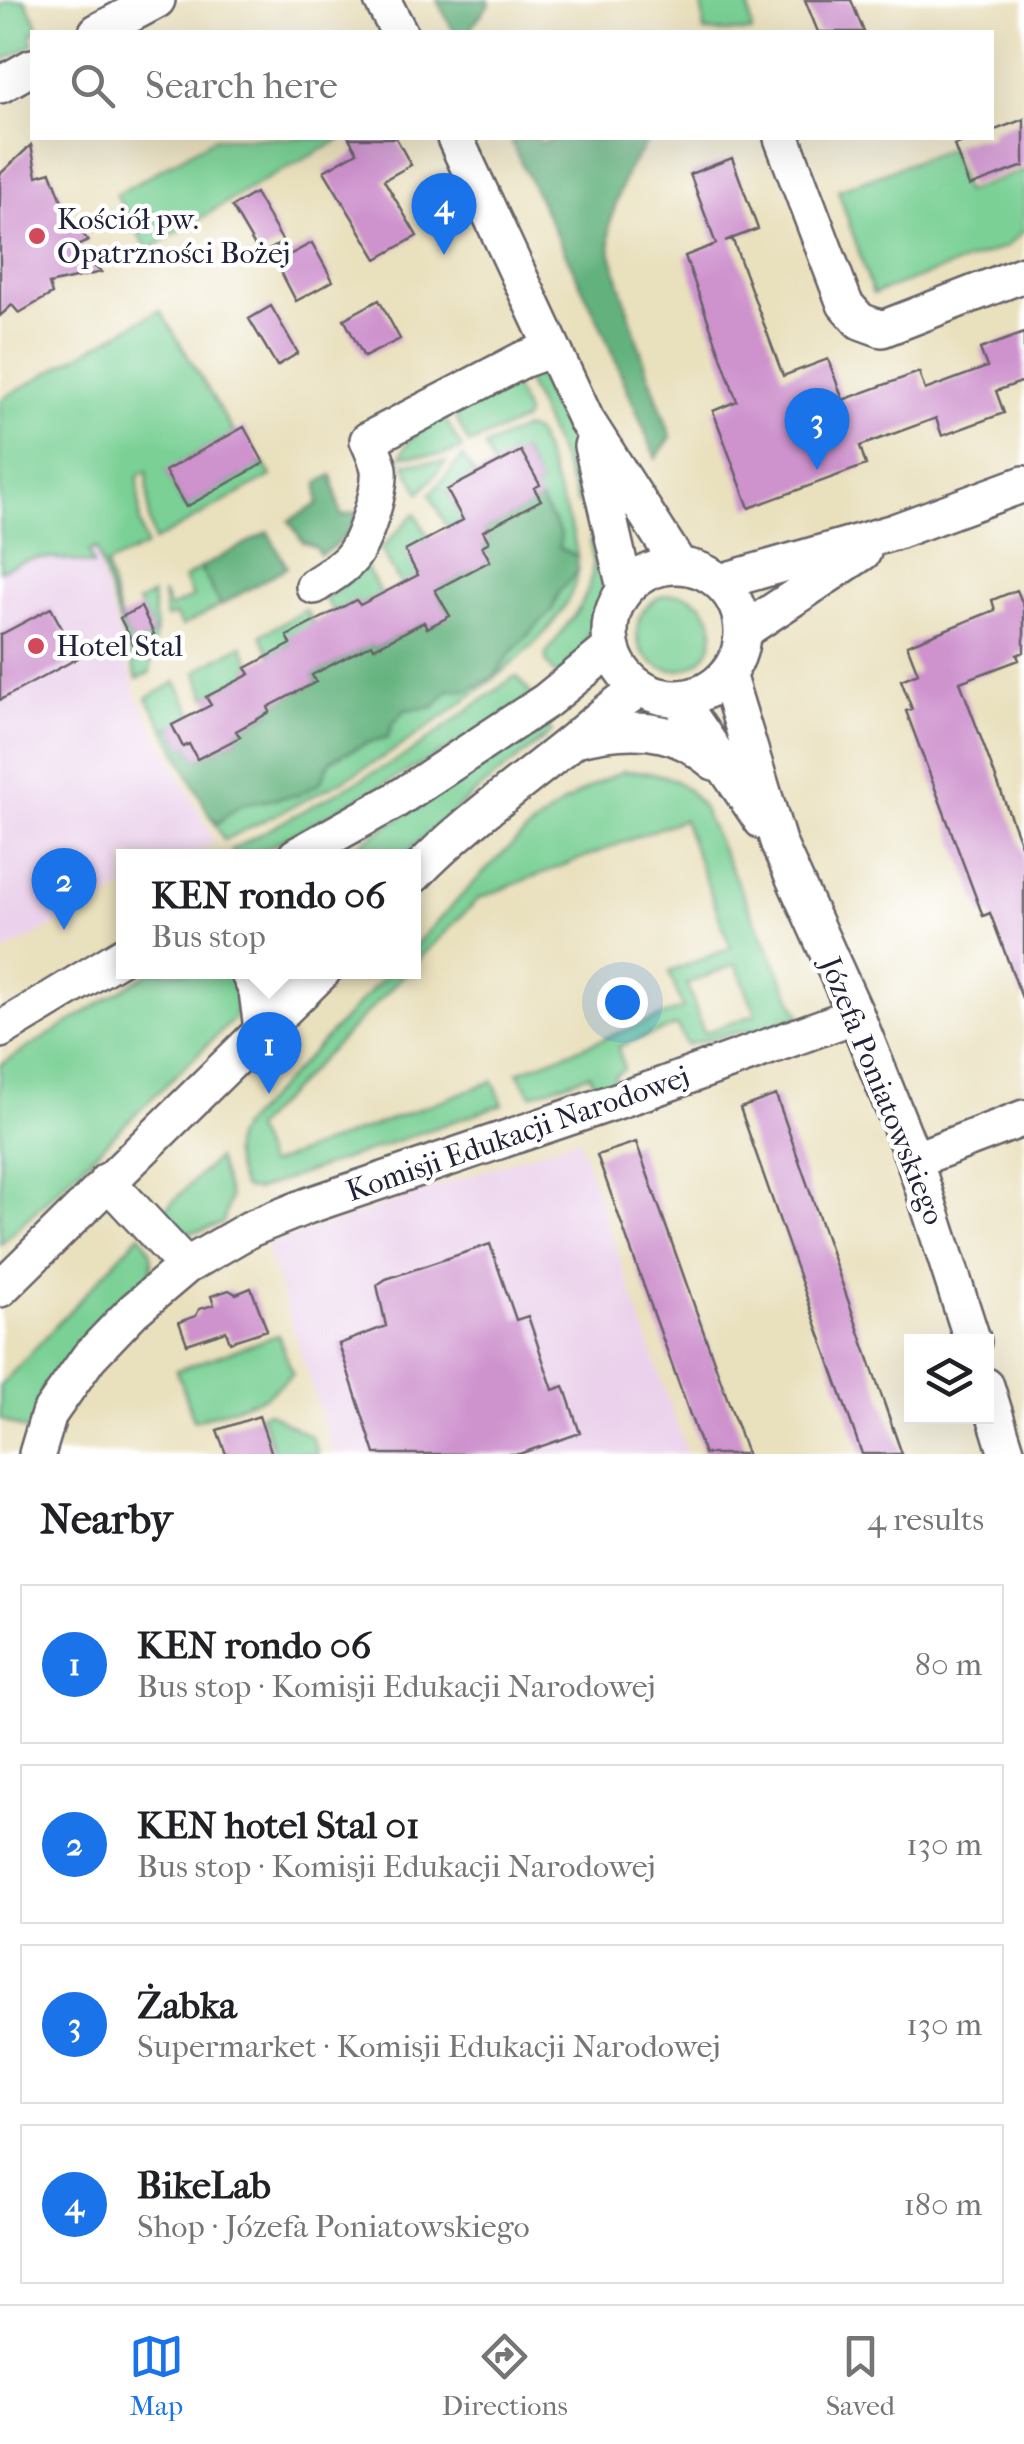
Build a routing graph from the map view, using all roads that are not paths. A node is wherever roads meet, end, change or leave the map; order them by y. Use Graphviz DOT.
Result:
graph roads {
  1 [pos="157,0"];
  2 [pos="382,0"];
  3 [pos="100,30"];
  4 [pos="398,30"];
  5 [pos="30,68"];
  6 [pos="0,85"];
  7 [pos="456,140"];
  8 [pos="783,140"];
  9 [pos="1024,274"];
  10 [pos="554,349"];
  11 [pos="586,420"];
  12 [pos="1024,484"];
  13 [pos="894,532"];
  14 [pos="679,566"];
  15 [pos="720,582"];
  16 [pos="314,586"];
  17 [pos="626,588"];
  18 [pos="742,632"];
  19 [pos="611,648"];
  20 [pos="726,674"];
  21 [pos="641,688"];
  22 [pos="678,698"];
  23 [pos="574,740"];
  24 [pos="726,772"];
  25 [pos="778,845"];
  26 [pos="308,849"];
  27 [pos="421,868"];
  28 [pos="116,960"];
  29 [pos="251,979"];
  30 [pos="315,979"];
  31 [pos="856,1014"];
  32 [pos="0,1030"];
  33 [pos="262,1030"];
  34 [pos="1024,1118"];
  35 [pos="914,1160"];
  36 [pos="106,1181"];
  37 [pos="186,1266"];
  38 [pos="0,1288"];
  39 [pos="970,1334"];
  40 [pos="994,1412"];
  41 [pos="38,1454"];
  42 [pos="1007,1454"];
  1 -- 3 [label="street"];
  2 -- 4 [label="street"];
  5 -- 6 [label="street"];
  7 -- 10 [label="street"];
  8 -- 9 [label="street"];
  10 -- 11 [label="street"];
  10 -- 16 [label="street"];
  11 -- 14 [label="street"];
  11 -- 17 [label="street"];
  12 -- 13 [label="street"];
  13 -- 15 [label="street"];
  13 -- 18 [label="street"];
  14 -- 15 [label="street"];
  14 -- 17 [label="street"];
  15 -- 18 [label="street"];
  17 -- 19 [label="street"];
  18 -- 20 [label="street"];
  19 -- 21 [label="street"];
  19 -- 26 [label="street"];
  20 -- 22 [label="street"];
  20 -- 25 [label="street, Józefa Poniatowskiego"];
  21 -- 22 [label="street"];
  21 -- 23 [label="street"];
  22 -- 24 [label="street, Józefa Poniatowskiego"];
  23 -- 24 [label="street"];
  23 -- 27 [label="street"];
  24 -- 25 [label="street, Józefa Poniatowskiego"];
  25 -- 31 [label="street, Józefa Poniatowskiego"];
  28 -- 32 [label="street"];
  29 -- 33 [label="street"];
  30 -- 33 [label="street"];
  31 -- 35 [label="street, Józefa Poniatowskiego"];
  31 -- 37 [label="street, Komisji Edukacji Narodowej"];
  33 -- 36 [label="street"];
  34 -- 35 [label="street"];
  35 -- 39 [label="street, Józefa Poniatowskiego"];
  36 -- 37 [label="street"];
  36 -- 38 [label="street"];
  37 -- 41 [label="street, Komisji Edukacji Narodowej"];
  40 -- 42 [label="street"];
}
